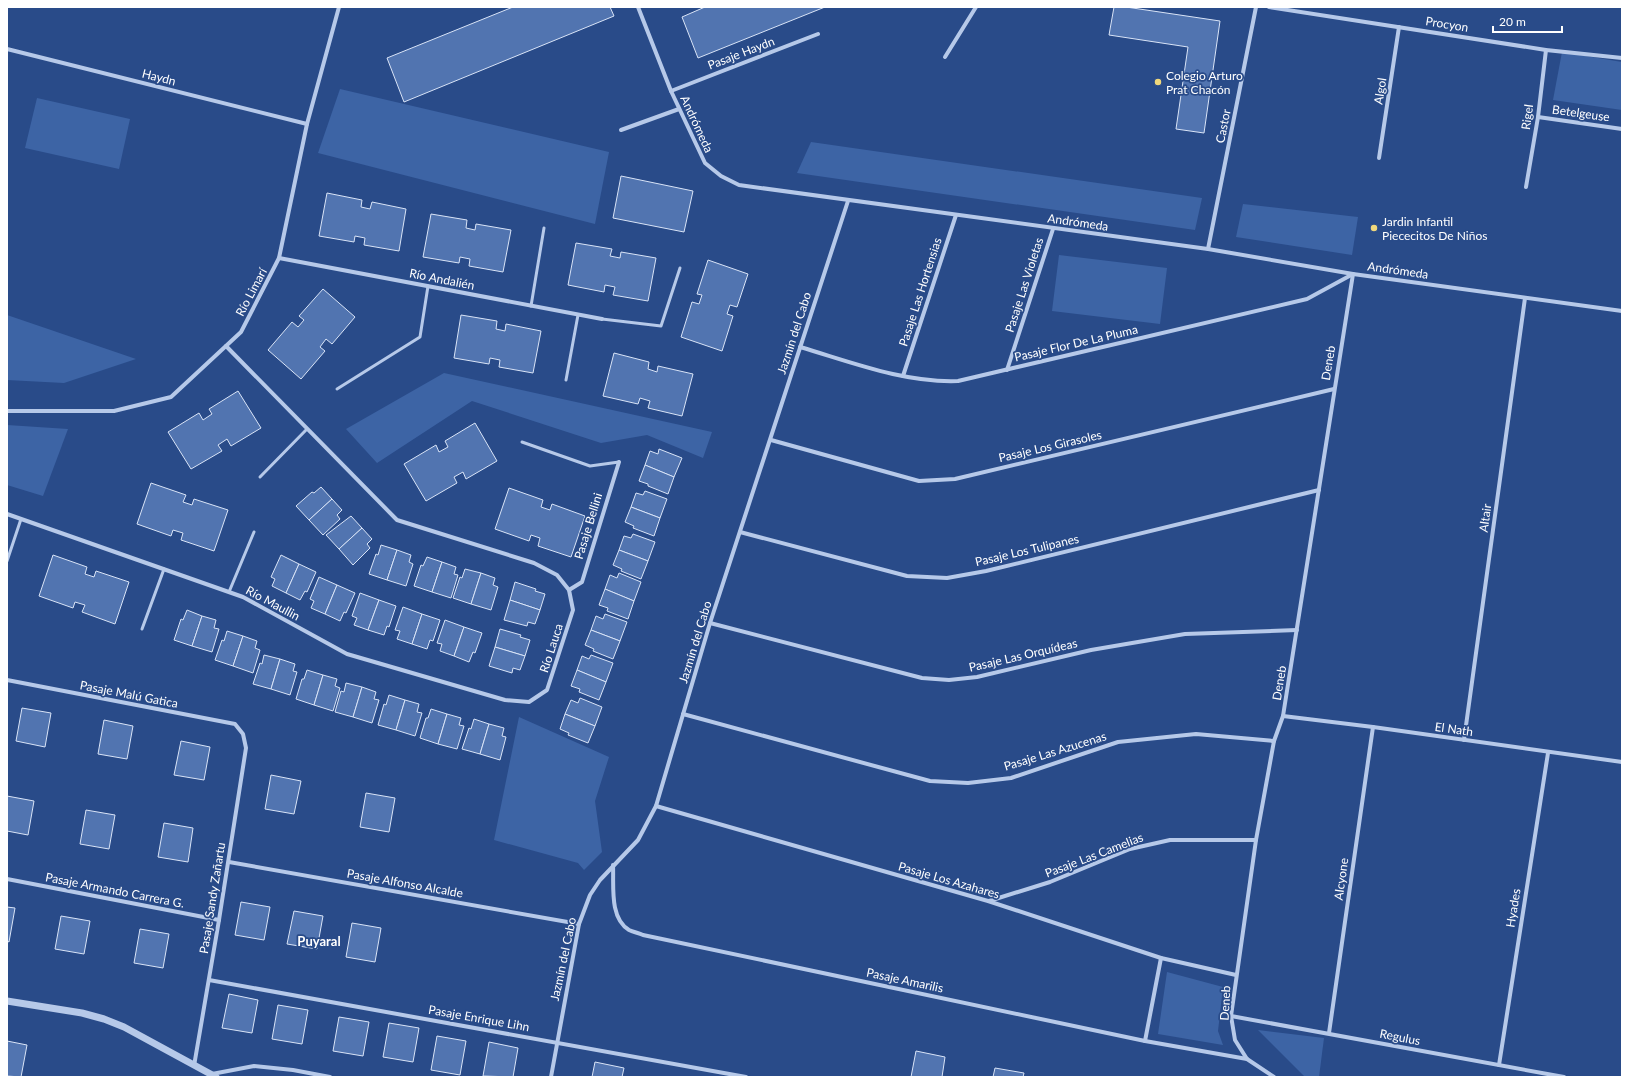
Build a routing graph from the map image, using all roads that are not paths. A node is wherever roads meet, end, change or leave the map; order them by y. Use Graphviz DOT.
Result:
graph roads {
  1 [pos="339,7"];
  2 [pos="638,7"];
  3 [pos="976,7"];
  4 [pos="1256,7"];
  5 [pos="1268,7"];
  6 [pos="1399,27"];
  7 [pos="818,34"];
  8 [pos="7,49"];
  9 [pos="1546,50"];
  10 [pos="945,57"];
  11 [pos="1622,58"];
  12 [pos="671,91"];
  13 [pos="679,109"];
  14 [pos="1538,117"];
  15 [pos="307,124"];
  16 [pos="620,130"];
  17 [pos="1622,130"];
  18 [pos="1379,158"];
  19 [pos="1526,187"];
  20 [pos="848,201"];
  21 [pos="956,215"];
  22 [pos="544,228"];
  23 [pos="1053,229"];
  24 [pos="1208,249"];
  25 [pos="279,258"];
  26 [pos="680,268"];
  27 [pos="1353,274"];
  28 [pos="428,286"];
  29 [pos="1525,298"];
  30 [pos="531,306"];
  31 [pos="1622,311"];
  32 [pos="578,315"];
  33 [pos="602,319"];
  34 [pos="226,346"];
  35 [pos="800,347"];
  36 [pos="1007,370"];
  37 [pos="903,376"];
  38 [pos="566,380"];
  39 [pos="337,389"];
  40 [pos="1334,389"];
  41 [pos="7,411"];
  42 [pos="307,429"];
  43 [pos="770,440"];
  44 [pos="522,442"];
  45 [pos="618,462"];
  46 [pos="260,477"];
  47 [pos="1319,490"];
  48 [pos="7,514"];
  49 [pos="21,519"];
  50 [pos="254,532"];
  51 [pos="740,532"];
  52 [pos="7,561"];
  53 [pos="164,569"];
  54 [pos="569,590"];
  55 [pos="229,592"];
  56 [pos="710,622"];
  57 [pos="142,629"];
  58 [pos="1297,630"];
  59 [pos="7,680"];
  60 [pos="529,702"];
  61 [pos="683,714"];
  62 [pos="1283,716"];
  63 [pos="1373,727"];
  64 [pos="244,734"];
  65 [pos="1464,740"];
  66 [pos="1274,741"];
  67 [pos="1548,753"];
  68 [pos="1622,762"];
  69 [pos="656,806"];
  70 [pos="1256,840"];
  71 [pos="228,862"];
  72 [pos="613,865"];
  73 [pos="7,879"];
  74 [pos="988,901"];
  75 [pos="220,920"];
  76 [pos="579,924"];
  77 [pos="1161,958"];
  78 [pos="1236,975"];
  79 [pos="209,980"];
  80 [pos="7,1000"];
  81 [pos="1232,1016"];
  82 [pos="1329,1033"];
  83 [pos="1145,1041"];
  84 [pos="557,1042"];
  85 [pos="1248,1059"];
  86 [pos="1499,1065"];
  87 [pos="194,1066"];
  88 [pos="213,1076"];
  89 [pos="330,1077"];
  90 [pos="551,1077"];
  91 [pos="746,1077"];
  92 [pos="1274,1077"];
  93 [pos="1564,1077"];
  1 -- 15 [label="street, Río Limarí"];
  2 -- 12 [label="street, Andrómeda"];
  3 -- 10 [label="street"];
  4 -- 24 [label="street, Castor"];
  5 -- 6 [label="street, Procyon"];
  6 -- 9 [label="street, Procyon"];
  6 -- 18 [label="street, Algol"];
  7 -- 12 [label="street, Pasaje Haydn"];
  8 -- 15 [label="street, Haydn"];
  9 -- 11 [label="street, Procyon"];
  9 -- 14 [label="street, Rigel"];
  12 -- 13 [label="street, Andrómeda"];
  13 -- 16 [label="street"];
  13 -- 20 [label="street, Andrómeda"];
  14 -- 17 [label="street, Betelgeuse"];
  14 -- 19 [label="street, Rigel"];
  15 -- 25 [label="street, Río Limarí"];
  20 -- 21 [label="street, Andrómeda"];
  20 -- 35 [label="street, Jazmín del Cabo"];
  21 -- 23 [label="street, Andrómeda"];
  21 -- 37 [label="street, Pasaje Las Hortensias"];
  22 -- 30 [label="lane"];
  23 -- 24 [label="street, Andrómeda"];
  23 -- 36 [label="street, Pasaje Las Violetas"];
  24 -- 27 [label="street, Andrómeda"];
  25 -- 28 [label="street, Río Andalién"];
  25 -- 34 [label="street, Río Limarí"];
  26 -- 33 [label="lane"];
  27 -- 29 [label="street, Andrómeda"];
  27 -- 36 [label="street, Pasaje Flor De La Pluma"];
  27 -- 40 [label="street, Deneb"];
  28 -- 30 [label="street, Río Andalién"];
  28 -- 39 [label="lane"];
  29 -- 31 [label="street, Andrómeda"];
  29 -- 65 [label="street, Altair"];
  30 -- 32 [label="street, Río Andalién"];
  32 -- 33 [label="street, Río Andalién"];
  32 -- 38 [label="lane"];
  34 -- 41 [label="street, Río Limarí"];
  34 -- 42 [label="street"];
  35 -- 37 [label="street, Pasaje Flor De La Pluma"];
  35 -- 43 [label="street, Jazmín del Cabo"];
  36 -- 37 [label="street, Pasaje Flor De La Pluma"];
  40 -- 43 [label="street, Pasaje Los Girasoles"];
  40 -- 47 [label="street, Deneb"];
  42 -- 46 [label="lane"];
  42 -- 54 [label="street"];
  43 -- 51 [label="street, Jazmín del Cabo"];
  44 -- 45 [label="lane"];
  45 -- 54 [label="street, Pasaje Bellini"];
  47 -- 51 [label="street, Pasaje Los Tulipanes"];
  47 -- 58 [label="street, Deneb"];
  48 -- 49 [label="street, Río Maullin"];
  49 -- 52 [label="lane"];
  49 -- 53 [label="street, Río Maullin"];
  50 -- 55 [label="lane"];
  51 -- 56 [label="street, Jazmín del Cabo"];
  53 -- 55 [label="street, Río Maullin"];
  53 -- 57 [label="lane"];
  54 -- 60 [label="street, Río Lauca"];
  55 -- 60 [label="street, Río Maullin"];
  56 -- 58 [label="street, Pasaje Las Orquídeas"];
  56 -- 61 [label="street, Jazmín del Cabo"];
  58 -- 62 [label="street, Deneb"];
  59 -- 64 [label="street, Pasaje Malú Gatica"];
  61 -- 66 [label="street, Pasaje Las Azucenas"];
  61 -- 69 [label="street, Jazmín del Cabo"];
  62 -- 63 [label="street, El Nath"];
  62 -- 66 [label="street, Deneb"];
  63 -- 65 [label="street, El Nath"];
  63 -- 82 [label="street, Alcyone"];
  64 -- 71 [label="street, Pasaje Sandy Zañartu"];
  65 -- 67 [label="street, El Nath"];
  66 -- 70 [label="street, Deneb"];
  67 -- 68 [label="street, El Nath"];
  67 -- 86 [label="street, Hyades"];
  69 -- 72 [label="street, Jazmín del Cabo"];
  69 -- 74 [label="street, Pasaje Los Azahares"];
  70 -- 74 [label="street, Pasaje Las Camelias"];
  70 -- 78 [label="street, Deneb"];
  71 -- 75 [label="street, Pasaje Sandy Zañartu"];
  71 -- 76 [label="street, Pasaje Alfonso Alcalde"];
  72 -- 76 [label="street, Jazmín del Cabo"];
  72 -- 83 [label="street, Pasaje Amarilis"];
  73 -- 75 [label="street, Pasaje Armando Carrera G."];
  74 -- 77 [label="street, Pasaje Los Azahares"];
  75 -- 79 [label="street, Pasaje Sandy Zañartu"];
  76 -- 84 [label="street, Jazmín del Cabo"];
  77 -- 78 [label="street, Pasaje Los Azahares"];
  77 -- 83 [label="street"];
  78 -- 81 [label="street, Deneb"];
  79 -- 84 [label="street, Pasaje Enrique Lihn"];
  79 -- 87 [label="street, Pasaje Sandy Zañartu"];
  80 -- 87 [label="street"];
  81 -- 82 [label="street, Regulus"];
  81 -- 85 [label="street, Deneb"];
  82 -- 86 [label="street, Regulus"];
  83 -- 85 [label="street, Pasaje Amarilis"];
  84 -- 90 [label="street, Jazmín del Cabo"];
  84 -- 91 [label="street, Pasaje Enrique Lihn"];
  85 -- 92 [label="street, Deneb"];
  86 -- 93 [label="street, Regulus"];
  87 -- 88 [label="street"];
  88 -- 89 [label="street"];
}
